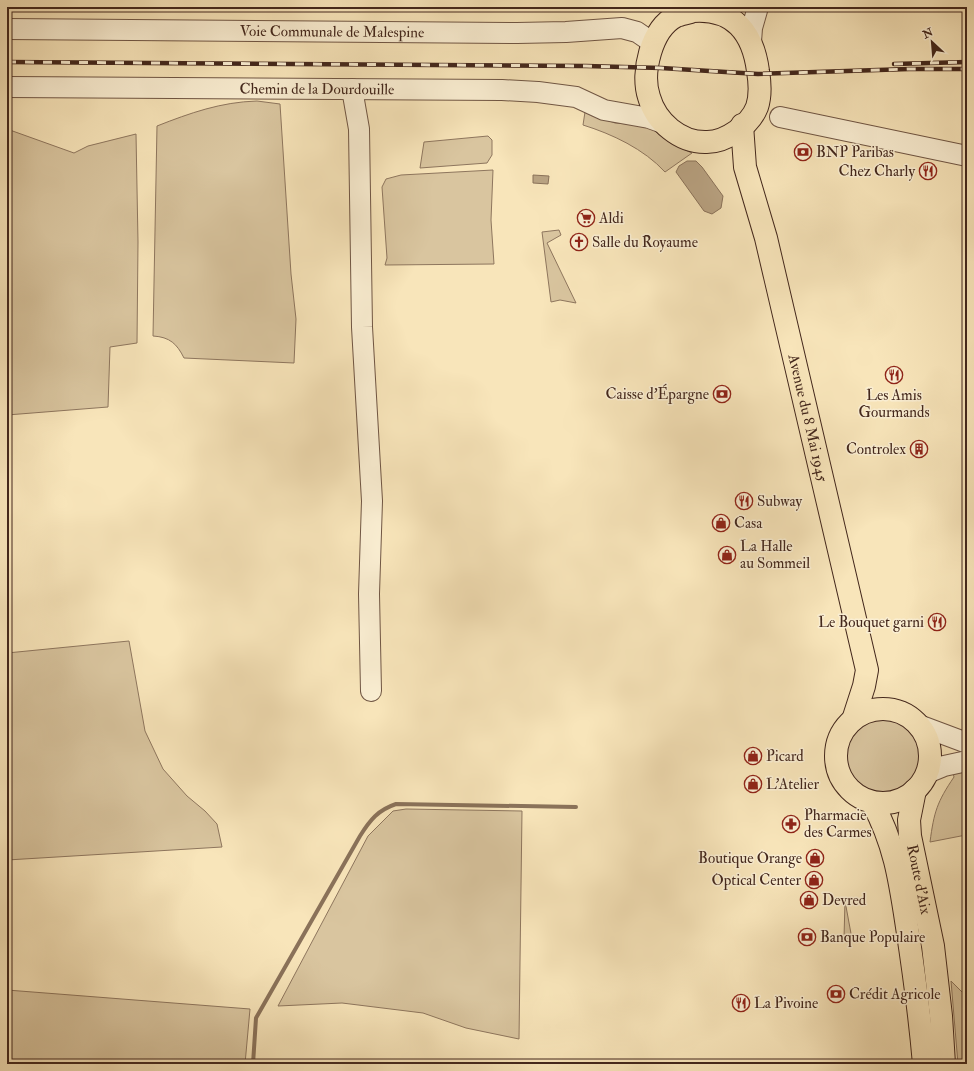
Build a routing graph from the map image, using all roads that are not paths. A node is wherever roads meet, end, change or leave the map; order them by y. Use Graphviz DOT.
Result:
graph roads {
  1 [pos="749,7"];
  2 [pos="758,7"];
  3 [pos="677,12"];
  4 [pos="716,12"];
  5 [pos="7,29"];
  6 [pos="751,42"];
  7 [pos="653,43"];
  8 [pos="7,87"];
  9 [pos="352,89"];
  10 [pos="648,96"];
  11 [pos="752,112"];
  12 [pos="624,114"];
  13 [pos="663,123"];
  14 [pos="708,142"];
  15 [pos="967,156"];
  16 [pos="745,167"];
  17 [pos="867,670"];
  18 [pos="371,691"];
  19 [pos="900,711"];
  20 [pos="854,717"];
  21 [pos="919,724"];
  22 [pos="967,743"];
  23 [pos="967,761"];
  24 [pos="921,782"];
  25 [pos="872,802"];
  26 [pos="924,1064"];
  27 [pos="944,1064"];
  1 -- 4 [label="street"];
  2 -- 6 [label="street"];
  3 -- 4 [label="main road"];
  3 -- 7 [label="main road"];
  4 -- 6 [label="main road"];
  5 -- 7 [label="street, Voie Communale de Malespine"];
  6 -- 11 [label="main road"];
  7 -- 10 [label="main road"];
  8 -- 9 [label="street, Chemin de la Dourdouille"];
  9 -- 12 [label="street, Chemin de la Dourdouille"];
  9 -- 18 [label="street"];
  10 -- 12 [label="street"];
  10 -- 13 [label="main road"];
  11 -- 14 [label="main road"];
  11 -- 15 [label="street"];
  11 -- 16 [label="main road, Avenue du 8 Mai 1945"];
  12 -- 13 [label="street, Chemin de la Dourdouille"];
  13 -- 14 [label="main road"];
  14 -- 16 [label="main road"];
  16 -- 17 [label="main road, Avenue du 8 Mai 1945"];
  17 -- 19 [label="main road, Avenue du 8 Mai 1945"];
  17 -- 20 [label="main road, Avenue du 8 Mai 1945"];
  19 -- 20 [label="main road"];
  19 -- 21 [label="main road"];
  20 -- 25 [label="main road"];
  21 -- 22 [label="street"];
  21 -- 24 [label="main road"];
  23 -- 24 [label="street"];
  24 -- 25 [label="main road"];
  24 -- 27 [label="main road, Route d'Aix"];
  25 -- 26 [label="main road, Route d'Aix"];
}
